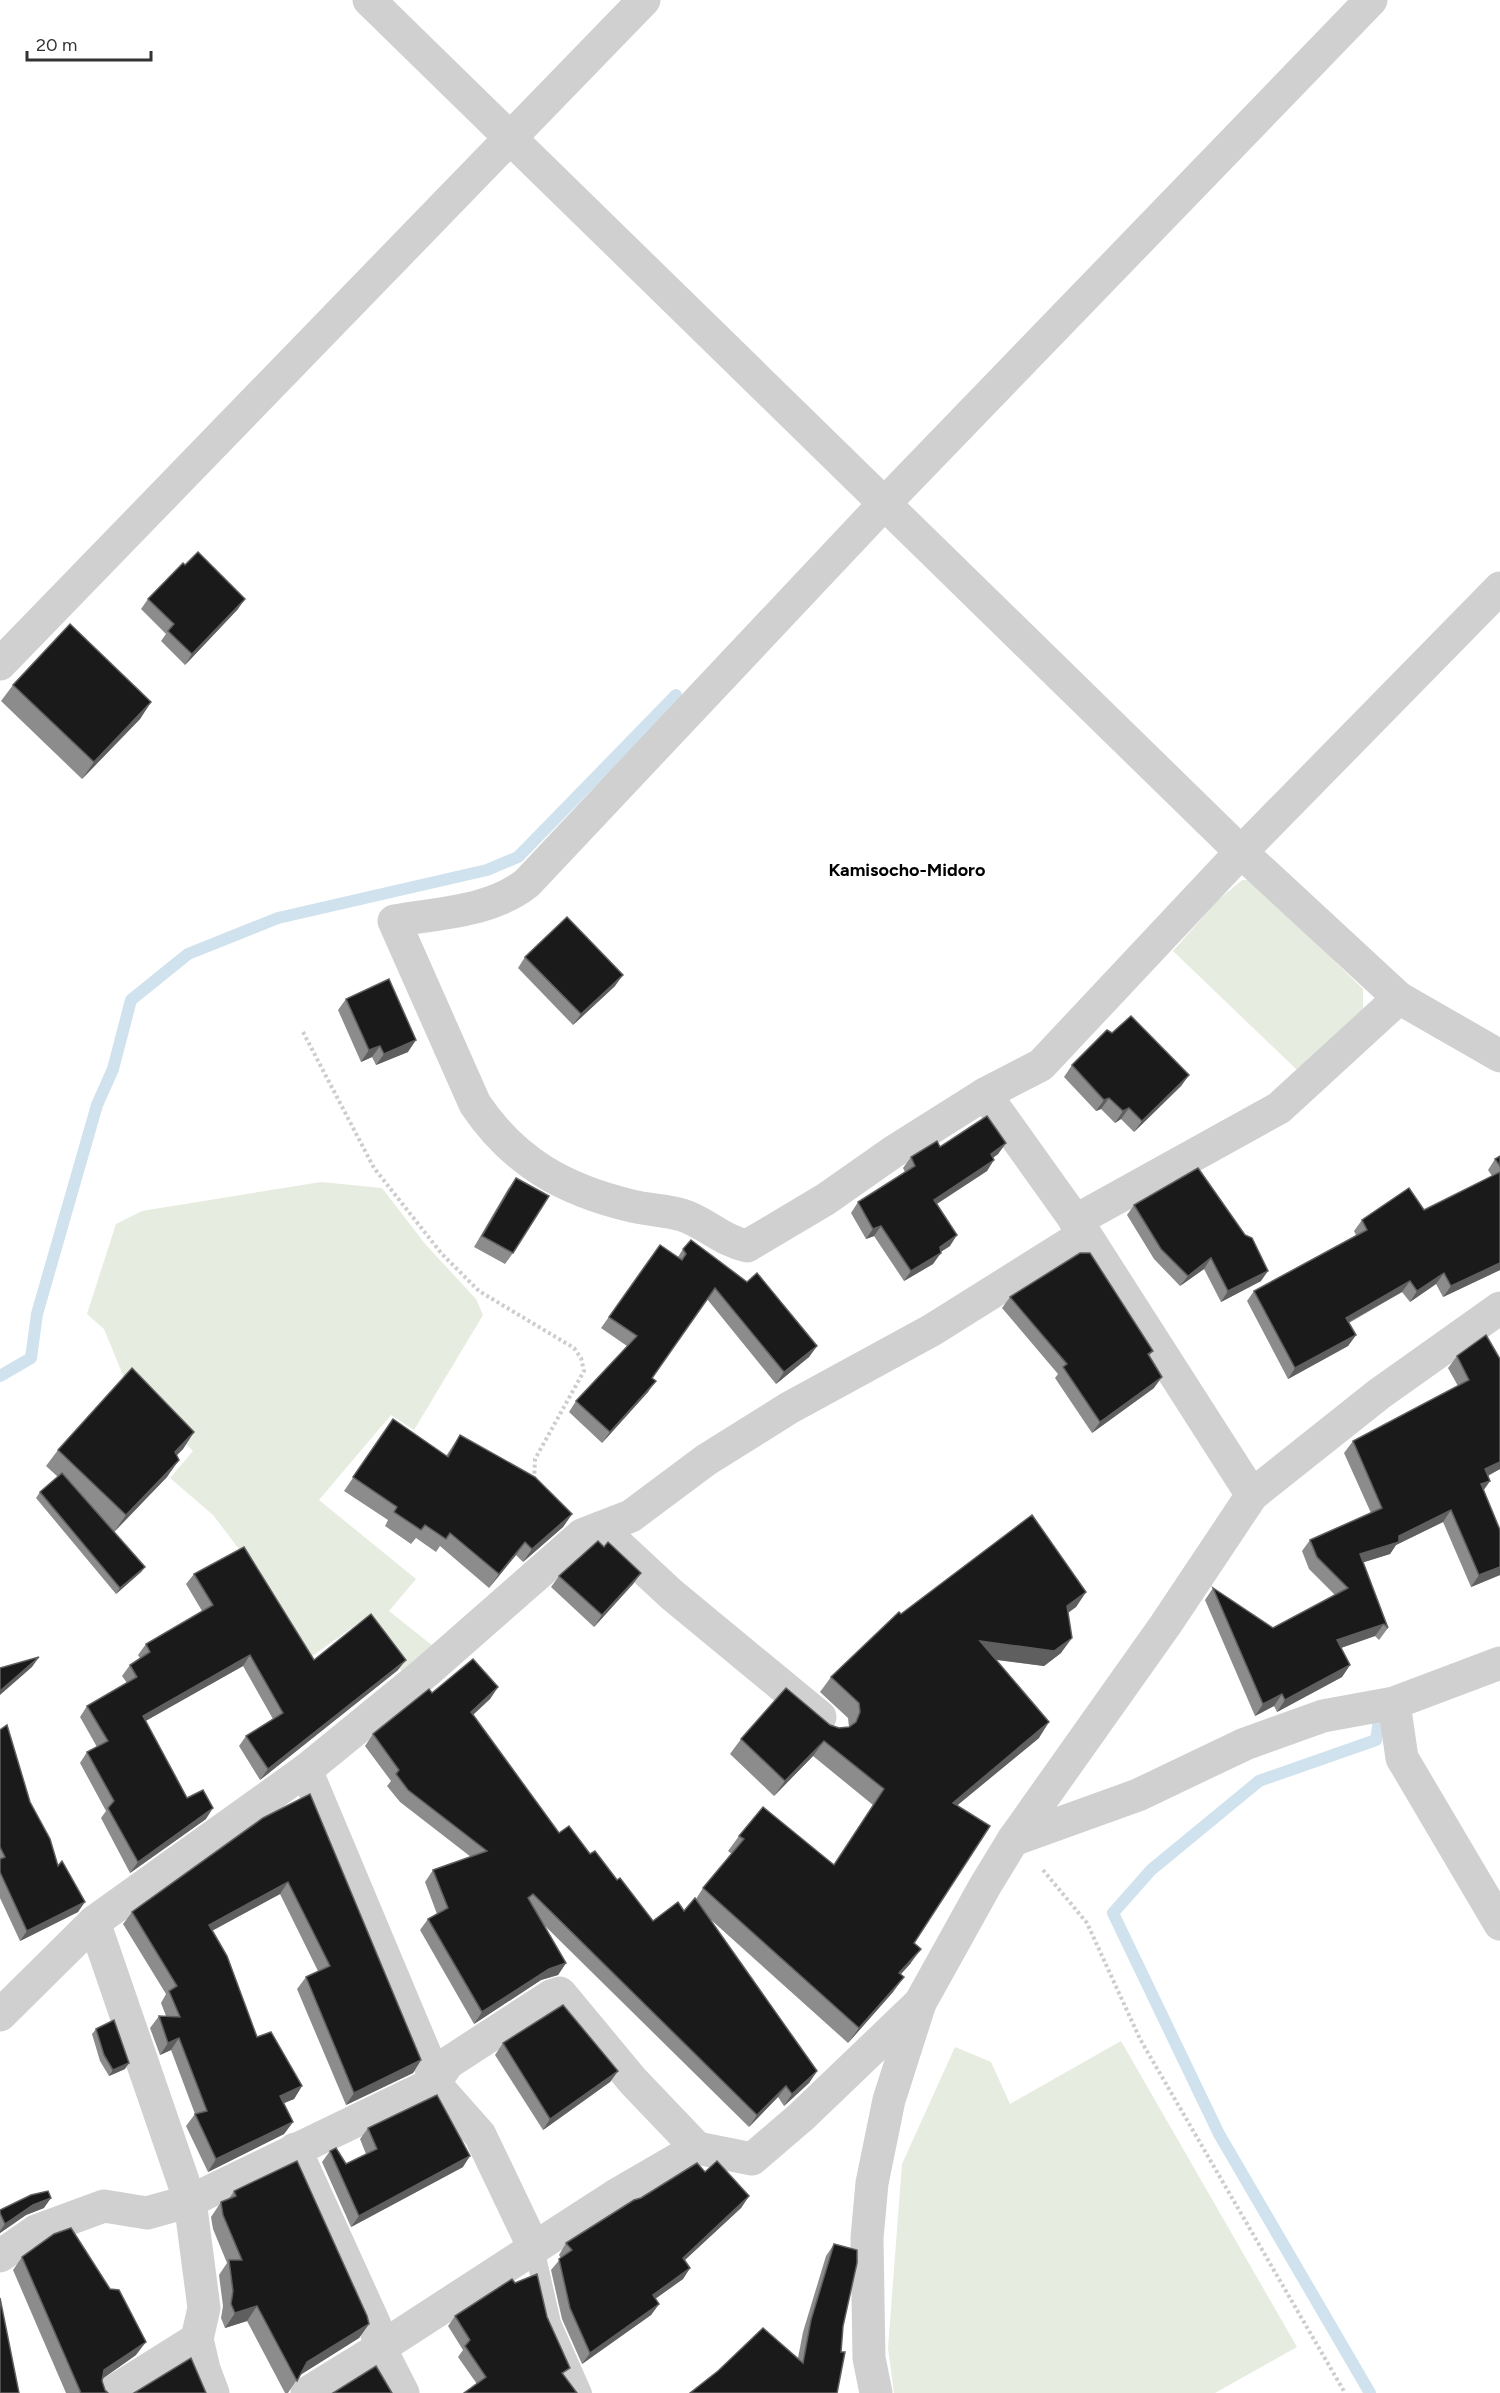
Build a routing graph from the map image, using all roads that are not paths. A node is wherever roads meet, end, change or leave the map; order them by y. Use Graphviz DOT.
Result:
graph roads {
  1 [pos="369,0"];
  2 [pos="644,0"];
  3 [pos="1371,0"];
  4 [pos="510,138"];
  5 [pos="883,505"];
  6 [pos="1500,588"];
  7 [pos="0,664"];
  8 [pos="1242,852"];
  9 [pos="1399,998"];
  10 [pos="1500,1056"];
  11 [pos="985,1095"];
  12 [pos="1080,1228"];
  13 [pos="1500,1308"];
  14 [pos="1252,1495"];
  15 [pos="600,1528"];
  16 [pos="1500,1663"];
  17 [pos="1394,1703"];
  18 [pos="831,1725"];
  19 [pos="306,1770"];
  20 [pos="1013,1839"];
  21 [pos="94,1922"];
  22 [pos="1500,1924"];
  23 [pos="920,2003"];
  24 [pos="0,2015"];
  25 [pos="434,2083"];
  26 [pos="697,2148"];
  27 [pos="295,2149"];
  28 [pos="190,2201"];
  29 [pos="534,2248"];
  30 [pos="0,2256"];
  31 [pos="197,2338"];
  32 [pos="380,2348"];
  33 [pos="111,2393"];
  34 [pos="213,2393"];
  35 [pos="307,2393"];
  36 [pos="403,2393"];
  37 [pos="582,2393"];
  38 [pos="876,2393"];
  1 -- 4 [label="street"];
  2 -- 4 [label="street"];
  3 -- 5 [label="street"];
  4 -- 5 [label="street"];
  4 -- 7 [label="street"];
  5 -- 8 [label="street"];
  5 -- 11 [label="street"];
  6 -- 8 [label="street"];
  8 -- 9 [label="street"];
  8 -- 11 [label="street"];
  9 -- 10 [label="street"];
  9 -- 12 [label="street"];
  11 -- 12 [label="street"];
  12 -- 14 [label="street"];
  12 -- 15 [label="street"];
  13 -- 14 [label="street"];
  14 -- 20 [label="street"];
  15 -- 18 [label="street"];
  15 -- 19 [label="street"];
  16 -- 17 [label="street"];
  17 -- 20 [label="street"];
  17 -- 22 [label="street"];
  19 -- 21 [label="street"];
  19 -- 25 [label="street"];
  20 -- 23 [label="street"];
  21 -- 24 [label="street"];
  21 -- 28 [label="street"];
  23 -- 26 [label="street"];
  23 -- 38 [label="street"];
  25 -- 26 [label="street"];
  25 -- 27 [label="street"];
  25 -- 29 [label="street"];
  26 -- 29 [label="street"];
  27 -- 28 [label="street"];
  27 -- 32 [label="street"];
  28 -- 30 [label="street"];
  28 -- 31 [label="street"];
  29 -- 32 [label="street"];
  29 -- 37 [label="lane"];
  31 -- 33 [label="street"];
  31 -- 34 [label="street"];
  32 -- 35 [label="street"];
  32 -- 36 [label="street"];
}
